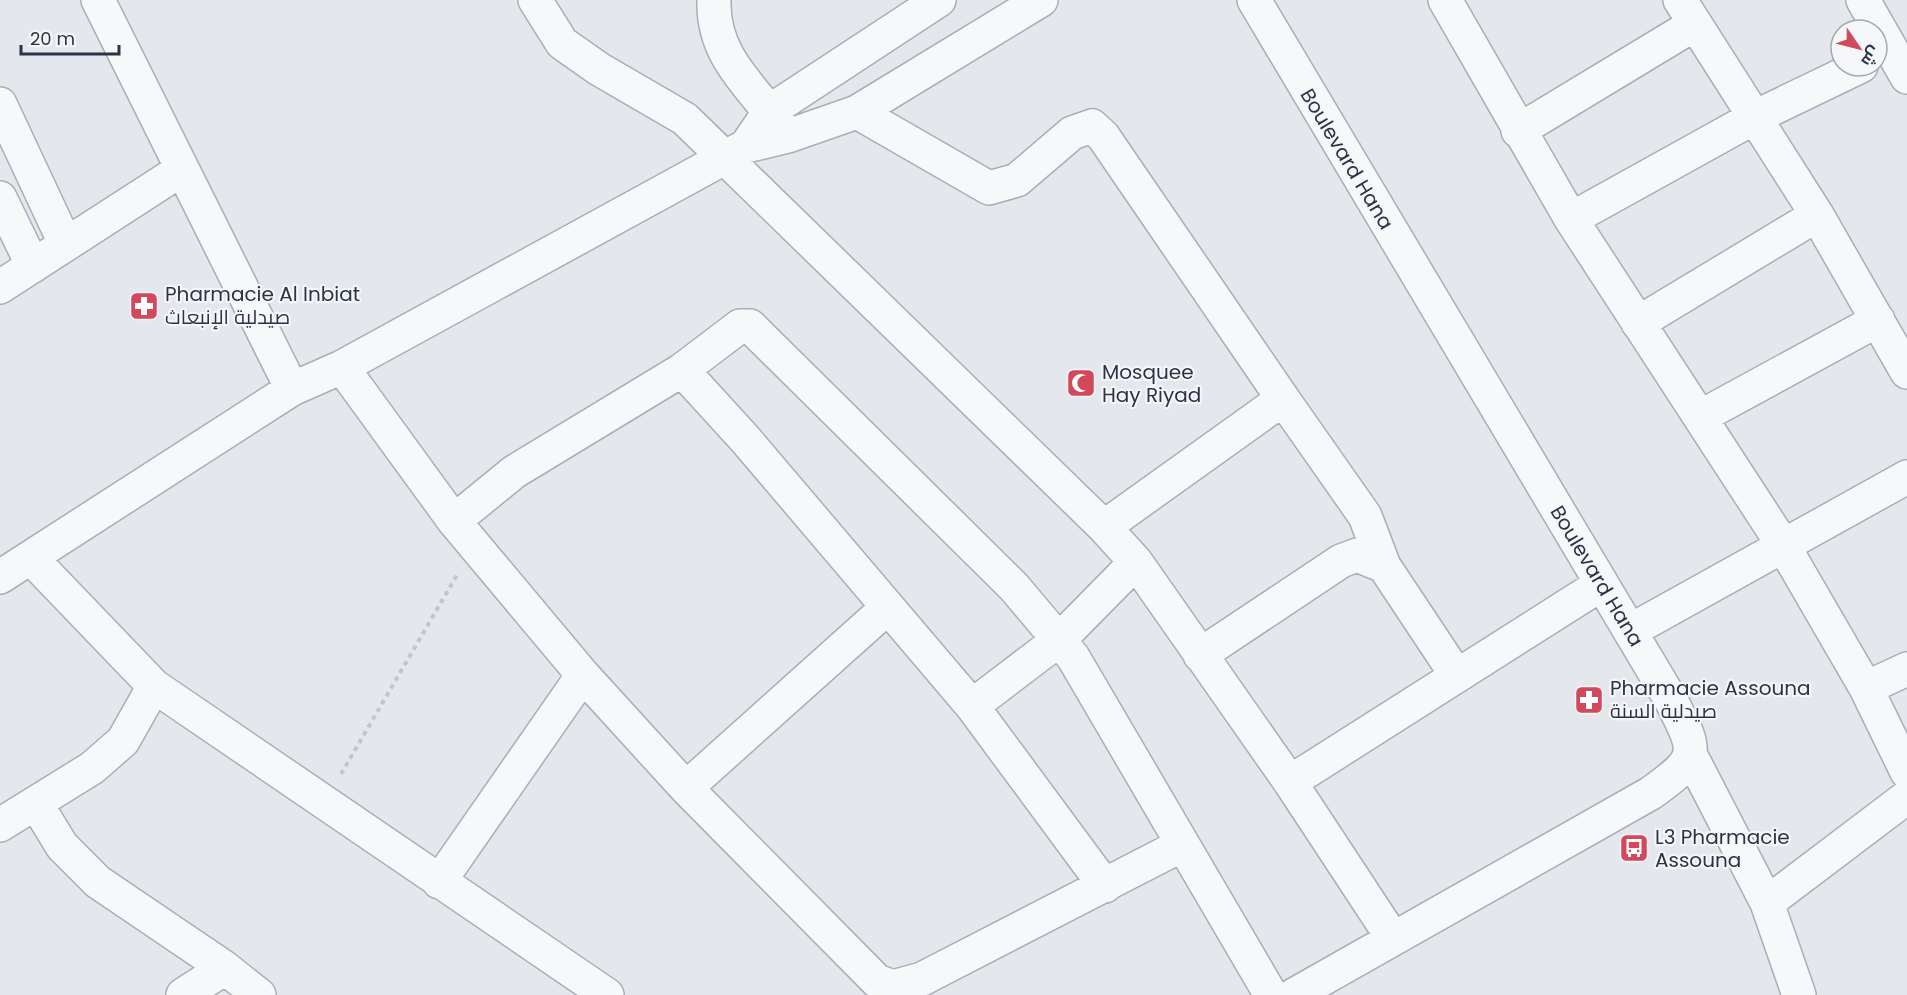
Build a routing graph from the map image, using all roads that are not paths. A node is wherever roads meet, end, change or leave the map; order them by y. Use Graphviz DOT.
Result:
graph roads {
  1 [pos="98,0"];
  2 [pos="535,0"];
  3 [pos="714,0"];
  4 [pos="939,0"];
  5 [pos="1041,0"];
  6 [pos="1254,0"];
  7 [pos="1445,0"];
  8 [pos="1863,0"];
  9 [pos="1687,12"];
  10 [pos="1892,62"];
  11 [pos="1837,78"];
  12 [pos="0,104"];
  13 [pos="857,112"];
  14 [pos="1755,117"];
  15 [pos="779,123"];
  16 [pos="1518,131"];
  17 [pos="734,152"];
  18 [pos="181,170"];
  19 [pos="0,198"];
  20 [pos="1817,215"];
  21 [pos="1571,219"];
  22 [pos="65,243"];
  23 [pos="33,266"];
  24 [pos="0,287"];
  25 [pos="1878,320"];
  26 [pos="1638,323"];
  27 [pos="342,367"];
  28 [pos="682,370"];
  29 [pos="1907,372"];
  30 [pos="292,389"];
  31 [pos="1283,399"];
  32 [pos="1700,417"];
  33 [pos="1907,477"];
  34 [pos="1104,527"];
  35 [pos="464,533"];
  36 [pos="1783,545"];
  37 [pos="32,559"];
  38 [pos="1136,562"];
  39 [pos="1384,566"];
  40 [pos="0,577"];
  41 [pos="1600,585"];
  42 [pos="888,607"];
  43 [pos="1630,631"];
  44 [pos="1060,639"];
  45 [pos="1200,655"];
  46 [pos="1907,669"];
  47 [pos="584,675"];
  48 [pos="1457,676"];
  49 [pos="154,686"];
  50 [pos="1866,688"];
  51 [pos="972,706"];
  52 [pos="1691,756"];
  53 [pos="1907,772"];
  54 [pos="1290,782"];
  55 [pos="686,788"];
  56 [pos="1907,796"];
  57 [pos="37,805"];
  58 [pos="0,825"];
  59 [pos="1182,845"];
  60 [pos="440,882"];
  61 [pos="1106,886"];
  62 [pos="1767,903"];
  63 [pos="1392,937"];
  64 [pos="225,968"];
  65 [pos="183,995"];
  66 [pos="259,995"];
  67 [pos="607,995"];
  68 [pos="1271,995"];
  69 [pos="1294,995"];
  70 [pos="1799,995"];
  1 -- 18 [label="street"];
  2 -- 17 [label="street"];
  3 -- 15 [label="street"];
  4 -- 15 [label="street"];
  5 -- 13 [label="street"];
  6 -- 41 [label="street, Boulevard Hana"];
  7 -- 16 [label="street"];
  8 -- 10 [label="street"];
  9 -- 14 [label="street"];
  9 -- 16 [label="street"];
  11 -- 14 [label="street"];
  12 -- 22 [label="street"];
  13 -- 15 [label="street"];
  13 -- 31 [label="street"];
  14 -- 20 [label="street"];
  14 -- 21 [label="street"];
  15 -- 17 [label="street"];
  16 -- 21 [label="street"];
  17 -- 27 [label="street"];
  17 -- 34 [label="street"];
  18 -- 22 [label="street"];
  18 -- 30 [label="street"];
  19 -- 23 [label="street"];
  20 -- 25 [label="street"];
  20 -- 26 [label="street"];
  21 -- 26 [label="street"];
  22 -- 23 [label="street"];
  23 -- 24 [label="street"];
  25 -- 29 [label="street"];
  25 -- 32 [label="street"];
  26 -- 32 [label="street"];
  27 -- 30 [label="street"];
  27 -- 35 [label="street"];
  28 -- 35 [label="street"];
  28 -- 42 [label="street"];
  28 -- 44 [label="street"];
  30 -- 37 [label="street"];
  31 -- 34 [label="street"];
  31 -- 39 [label="street"];
  32 -- 36 [label="street"];
  33 -- 36 [label="street"];
  34 -- 38 [label="street"];
  35 -- 47 [label="street"];
  36 -- 43 [label="street"];
  36 -- 50 [label="street"];
  37 -- 40 [label="street"];
  37 -- 49 [label="street"];
  38 -- 44 [label="street"];
  38 -- 45 [label="street"];
  39 -- 45 [label="street"];
  39 -- 48 [label="street"];
  41 -- 43 [label="street, Boulevard Hana"];
  41 -- 48 [label="street"];
  42 -- 51 [label="street"];
  42 -- 55 [label="street"];
  43 -- 52 [label="street, Boulevard Hana"];
  44 -- 51 [label="street"];
  44 -- 59 [label="street"];
  45 -- 54 [label="street"];
  46 -- 50 [label="street"];
  47 -- 55 [label="street"];
  47 -- 60 [label="street"];
  48 -- 54 [label="street"];
  49 -- 57 [label="street"];
  49 -- 60 [label="street"];
  50 -- 53 [label="street"];
  51 -- 61 [label="street"];
  52 -- 62 [label="street, Boulevard Hana"];
  52 -- 63 [label="street"];
  54 -- 63 [label="street"];
  55 -- 61 [label="street"];
  56 -- 62 [label="street"];
  57 -- 58 [label="street"];
  57 -- 64 [label="street"];
  59 -- 61 [label="street"];
  59 -- 68 [label="street"];
  60 -- 67 [label="street"];
  62 -- 70 [label="street, Boulevard Hana"];
  63 -- 69 [label="street"];
  64 -- 65 [label="street"];
  64 -- 66 [label="street"];
}
